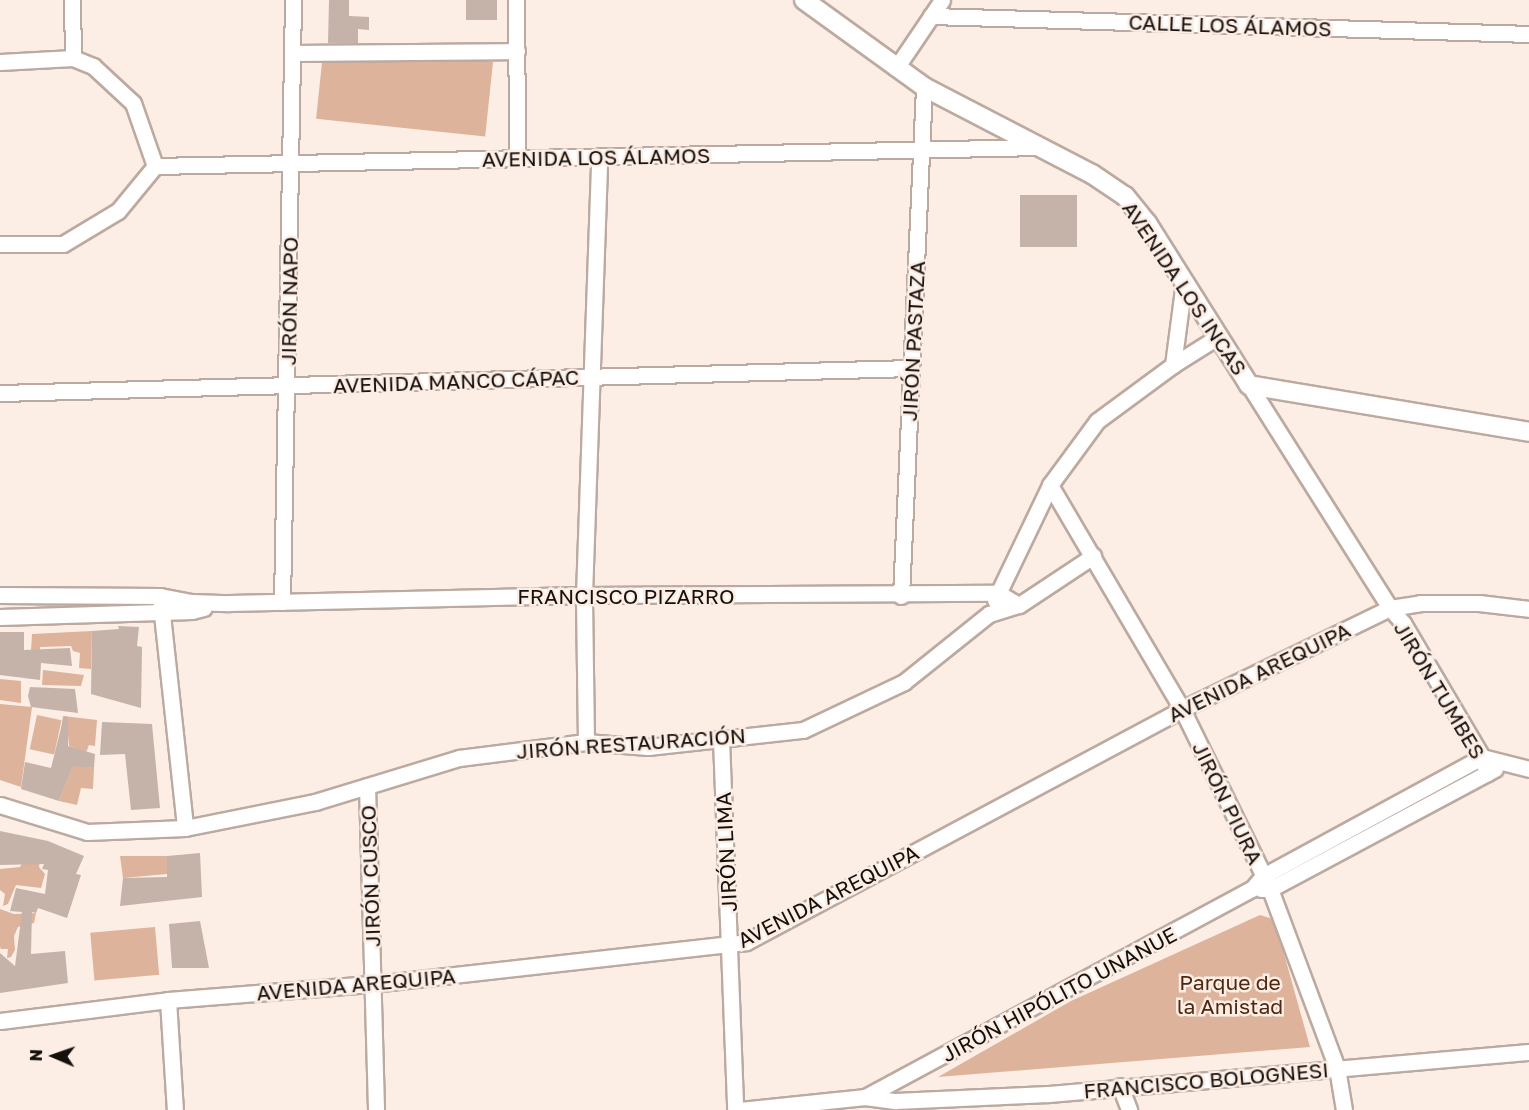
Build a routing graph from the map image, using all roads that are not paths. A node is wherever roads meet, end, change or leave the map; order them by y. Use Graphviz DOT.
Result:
graph roads {
  1 [pos="72,0"];
  2 [pos="293,0"];
  3 [pos="516,0"];
  4 [pos="804,0"];
  5 [pos="942,0"];
  6 [pos="931,16"];
  7 [pos="1529,34"];
  8 [pos="517,51"];
  9 [pos="293,53"];
  10 [pos="73,58"];
  11 [pos="0,62"];
  12 [pos="896,68"];
  13 [pos="924,87"];
  14 [pos="1037,147"];
  15 [pos="921,150"];
  16 [pos="599,157"];
  17 [pos="517,158"];
  18 [pos="292,163"];
  19 [pos="155,166"];
  20 [pos="0,244"];
  21 [pos="1184,281"];
  22 [pos="1219,336"];
  23 [pos="1173,365"];
  24 [pos="911,368"];
  25 [pos="592,377"];
  26 [pos="1249,385"];
  27 [pos="288,387"];
  28 [pos="0,393"];
  29 [pos="1529,432"];
  30 [pos="1050,485"];
  31 [pos="1093,556"];
  32 [pos="998,593"];
  33 [pos="584,595"];
  34 [pos="0,596"];
  35 [pos="160,596"];
  36 [pos="901,596"];
  37 [pos="282,602"];
  38 [pos="229,603"];
  39 [pos="1019,605"];
  40 [pos="1390,608"];
  41 [pos="1529,609"];
  42 [pos="162,612"];
  43 [pos="989,614"];
  44 [pos="0,617"];
  45 [pos="1182,709"];
  46 [pos="721,739"];
  47 [pos="586,742"];
  48 [pos="1482,757"];
  49 [pos="1508,762"];
  50 [pos="1529,769"];
  51 [pos="1487,773"];
  52 [pos="367,786"];
  53 [pos="0,805"];
  54 [pos="185,828"];
  55 [pos="1267,883"];
  56 [pos="731,945"];
  57 [pos="373,984"];
  58 [pos="168,1000"];
  59 [pos="0,1021"];
  60 [pos="1529,1052"];
  61 [pos="1337,1068"];
  62 [pos="889,1083"];
  63 [pos="1120,1086"];
  64 [pos="865,1097"];
  65 [pos="897,1106"];
  66 [pos="175,1110"];
  67 [pos="376,1110"];
  68 [pos="735,1110"];
  69 [pos="740,1110"];
  70 [pos="1129,1110"];
  71 [pos="1344,1110"];
  1 -- 10 [label="street"];
  2 -- 9 [label="street, JIRÓN NAPO"];
  3 -- 8 [label="street"];
  4 -- 12 [label="street, AVENIDA LOS INCAS"];
  5 -- 6 [label="street"];
  6 -- 7 [label="street, CALLE LOS ÁLAMOS"];
  6 -- 12 [label="street"];
  8 -- 9 [label="street"];
  8 -- 17 [label="street"];
  9 -- 18 [label="street, JIRÓN NAPO"];
  10 -- 11 [label="street"];
  10 -- 19 [label="street"];
  12 -- 13 [label="street, AVENIDA LOS INCAS"];
  13 -- 14 [label="street, AVENIDA LOS INCAS"];
  13 -- 15 [label="street, JIRÓN PASTAZA"];
  14 -- 15 [label="street, AVENIDA LOS ÁLAMOS"];
  14 -- 21 [label="street, AVENIDA LOS INCAS"];
  15 -- 16 [label="street, AVENIDA LOS ÁLAMOS"];
  15 -- 24 [label="street, JIRÓN PASTAZA"];
  16 -- 17 [label="street, AVENIDA LOS ÁLAMOS"];
  16 -- 25 [label="street"];
  17 -- 18 [label="street, AVENIDA LOS ÁLAMOS"];
  18 -- 19 [label="street, AVENIDA LOS ÁLAMOS"];
  18 -- 27 [label="street, JIRÓN NAPO"];
  19 -- 20 [label="street"];
  21 -- 22 [label="street, AVENIDA LOS INCAS"];
  21 -- 23 [label="street"];
  22 -- 23 [label="street, JIRÓN RESTAURACIÓN"];
  22 -- 26 [label="street, AVENIDA LOS INCAS"];
  23 -- 30 [label="street, JIRÓN RESTAURACIÓN"];
  24 -- 25 [label="street, AVENIDA MANCO CÁPAC"];
  24 -- 36 [label="street, JIRÓN PASTAZA"];
  25 -- 27 [label="street, AVENIDA MANCO CÁPAC"];
  25 -- 33 [label="street"];
  26 -- 29 [label="street"];
  26 -- 40 [label="street, AVENIDA LOS INCAS"];
  27 -- 28 [label="street, AVENIDA MANCO CÁPAC"];
  27 -- 37 [label="street, JIRÓN NAPO"];
  30 -- 31 [label="street, JIRÓN PIURA"];
  30 -- 32 [label="street, JIRÓN RESTAURACIÓN"];
  31 -- 39 [label="street, JIRÓN RESTAURACIÓN"];
  31 -- 45 [label="street, JIRÓN PIURA"];
  32 -- 36 [label="street, FRANCISCO PIZARRO"];
  32 -- 39 [label="street"];
  32 -- 43 [label="street, JIRÓN RESTAURACIÓN"];
  33 -- 36 [label="street, FRANCISCO PIZARRO"];
  33 -- 37 [label="street, FRANCISCO PIZARRO"];
  33 -- 47 [label="street"];
  34 -- 35 [label="street, FRANCISCO PIZARRO"];
  35 -- 38 [label="street, FRANCISCO PIZARRO"];
  35 -- 42 [label="street"];
  37 -- 38 [label="street, FRANCISCO PIZARRO"];
  38 -- 42 [label="street, FRANCISCO PIZARRO"];
  39 -- 43 [label="street, JIRÓN RESTAURACIÓN"];
  40 -- 41 [label="street, AVENIDA AREQUIPA"];
  40 -- 45 [label="street, AVENIDA AREQUIPA"];
  40 -- 48 [label="street, JIRÓN TUMBES"];
  42 -- 44 [label="street, FRANCISCO PIZARRO"];
  42 -- 54 [label="street"];
  43 -- 46 [label="street, JIRÓN RESTAURACIÓN"];
  45 -- 55 [label="street, JIRÓN PIURA"];
  45 -- 56 [label="street, AVENIDA AREQUIPA"];
  46 -- 47 [label="street, JIRÓN RESTAURACIÓN"];
  46 -- 56 [label="street, JIRÓN LIMA"];
  47 -- 52 [label="street, JIRÓN RESTAURACIÓN"];
  48 -- 49 [label="street"];
  48 -- 51 [label="street, JIRÓN TUMBES"];
  48 -- 55 [label="street, JIRÓN HIPÓLITO UNANUE"];
  49 -- 50 [label="street"];
  49 -- 51 [label="street, JIRÓN HIPÓLITO UNANUE"];
  51 -- 55 [label="street, JIRÓN HIPÓLITO UNANUE"];
  52 -- 54 [label="street, JIRÓN RESTAURACIÓN"];
  52 -- 57 [label="street, JIRÓN CUSCO"];
  53 -- 54 [label="street, JIRÓN RESTAURACIÓN"];
  55 -- 61 [label="street, JIRÓN PIURA"];
  55 -- 62 [label="street, JIRÓN HIPÓLITO UNANUE"];
  56 -- 57 [label="street, AVENIDA AREQUIPA"];
  56 -- 68 [label="street, JIRÓN LIMA"];
  57 -- 58 [label="street, AVENIDA AREQUIPA"];
  57 -- 67 [label="street, JIRÓN CUSCO"];
  58 -- 59 [label="street, AVENIDA AREQUIPA"];
  58 -- 66 [label="street"];
  60 -- 61 [label="street, FRANCISCO BOLOGNESI"];
  61 -- 63 [label="street, FRANCISCO BOLOGNESI"];
  61 -- 71 [label="street, JIRÓN PIURA"];
  62 -- 64 [label="street, JIRÓN HIPÓLITO UNANUE"];
  62 -- 65 [label="street"];
  63 -- 65 [label="street, FRANCISCO BOLOGNESI"];
  63 -- 70 [label="street"];
  64 -- 65 [label="street, FRANCISCO BOLOGNESI"];
  64 -- 69 [label="street, FRANCISCO BOLOGNESI"];
}
